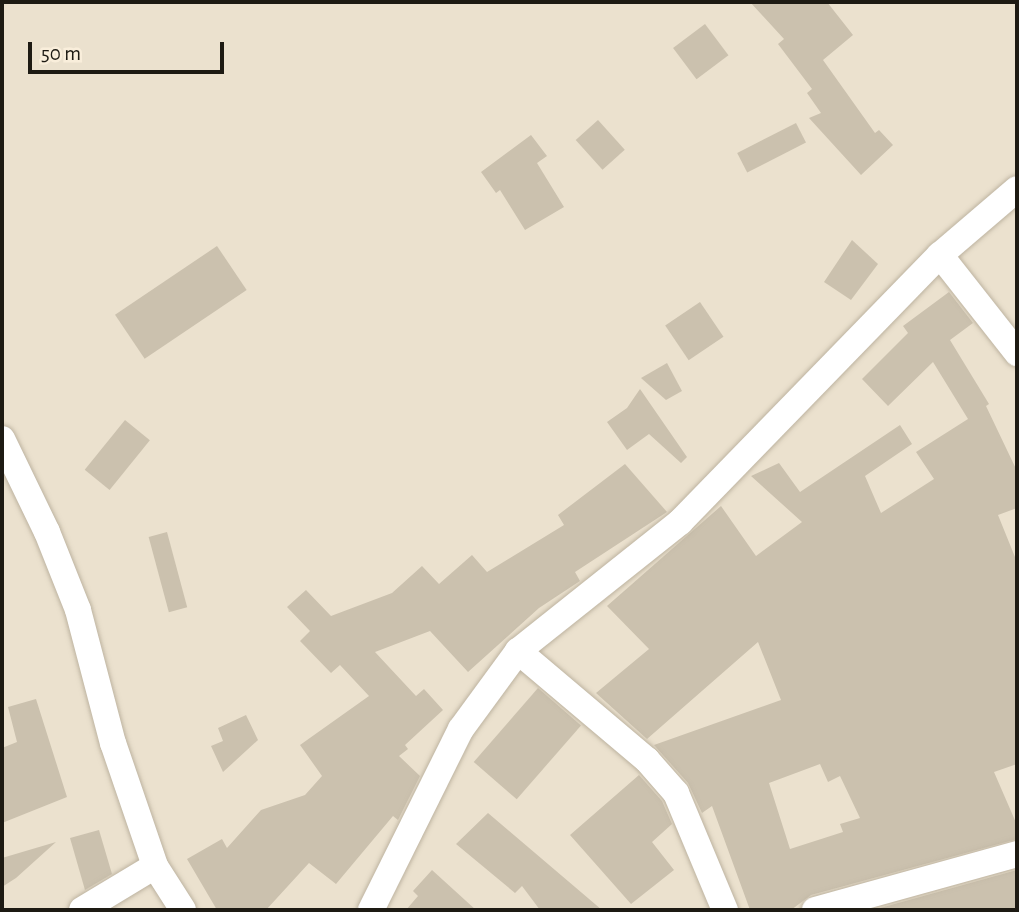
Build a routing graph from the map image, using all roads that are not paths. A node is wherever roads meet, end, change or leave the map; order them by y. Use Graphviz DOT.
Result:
graph roads {
  1 [pos="1017,189"];
  2 [pos="940,255"];
  3 [pos="1017,353"];
  4 [pos="2,439"];
  5 [pos="518,651"];
  6 [pos="1017,854"];
  7 [pos="155,866"];
  8 [pos="82,910"];
  9 [pos="183,910"];
  10 [pos="370,910"];
  11 [pos="725,910"];
  12 [pos="816,910"];
  1 -- 2 [label="street"];
  2 -- 3 [label="street"];
  2 -- 5 [label="street"];
  4 -- 7 [label="street"];
  5 -- 10 [label="street"];
  5 -- 11 [label="street"];
  6 -- 12 [label="street"];
  7 -- 8 [label="street"];
  7 -- 9 [label="street"];
}
